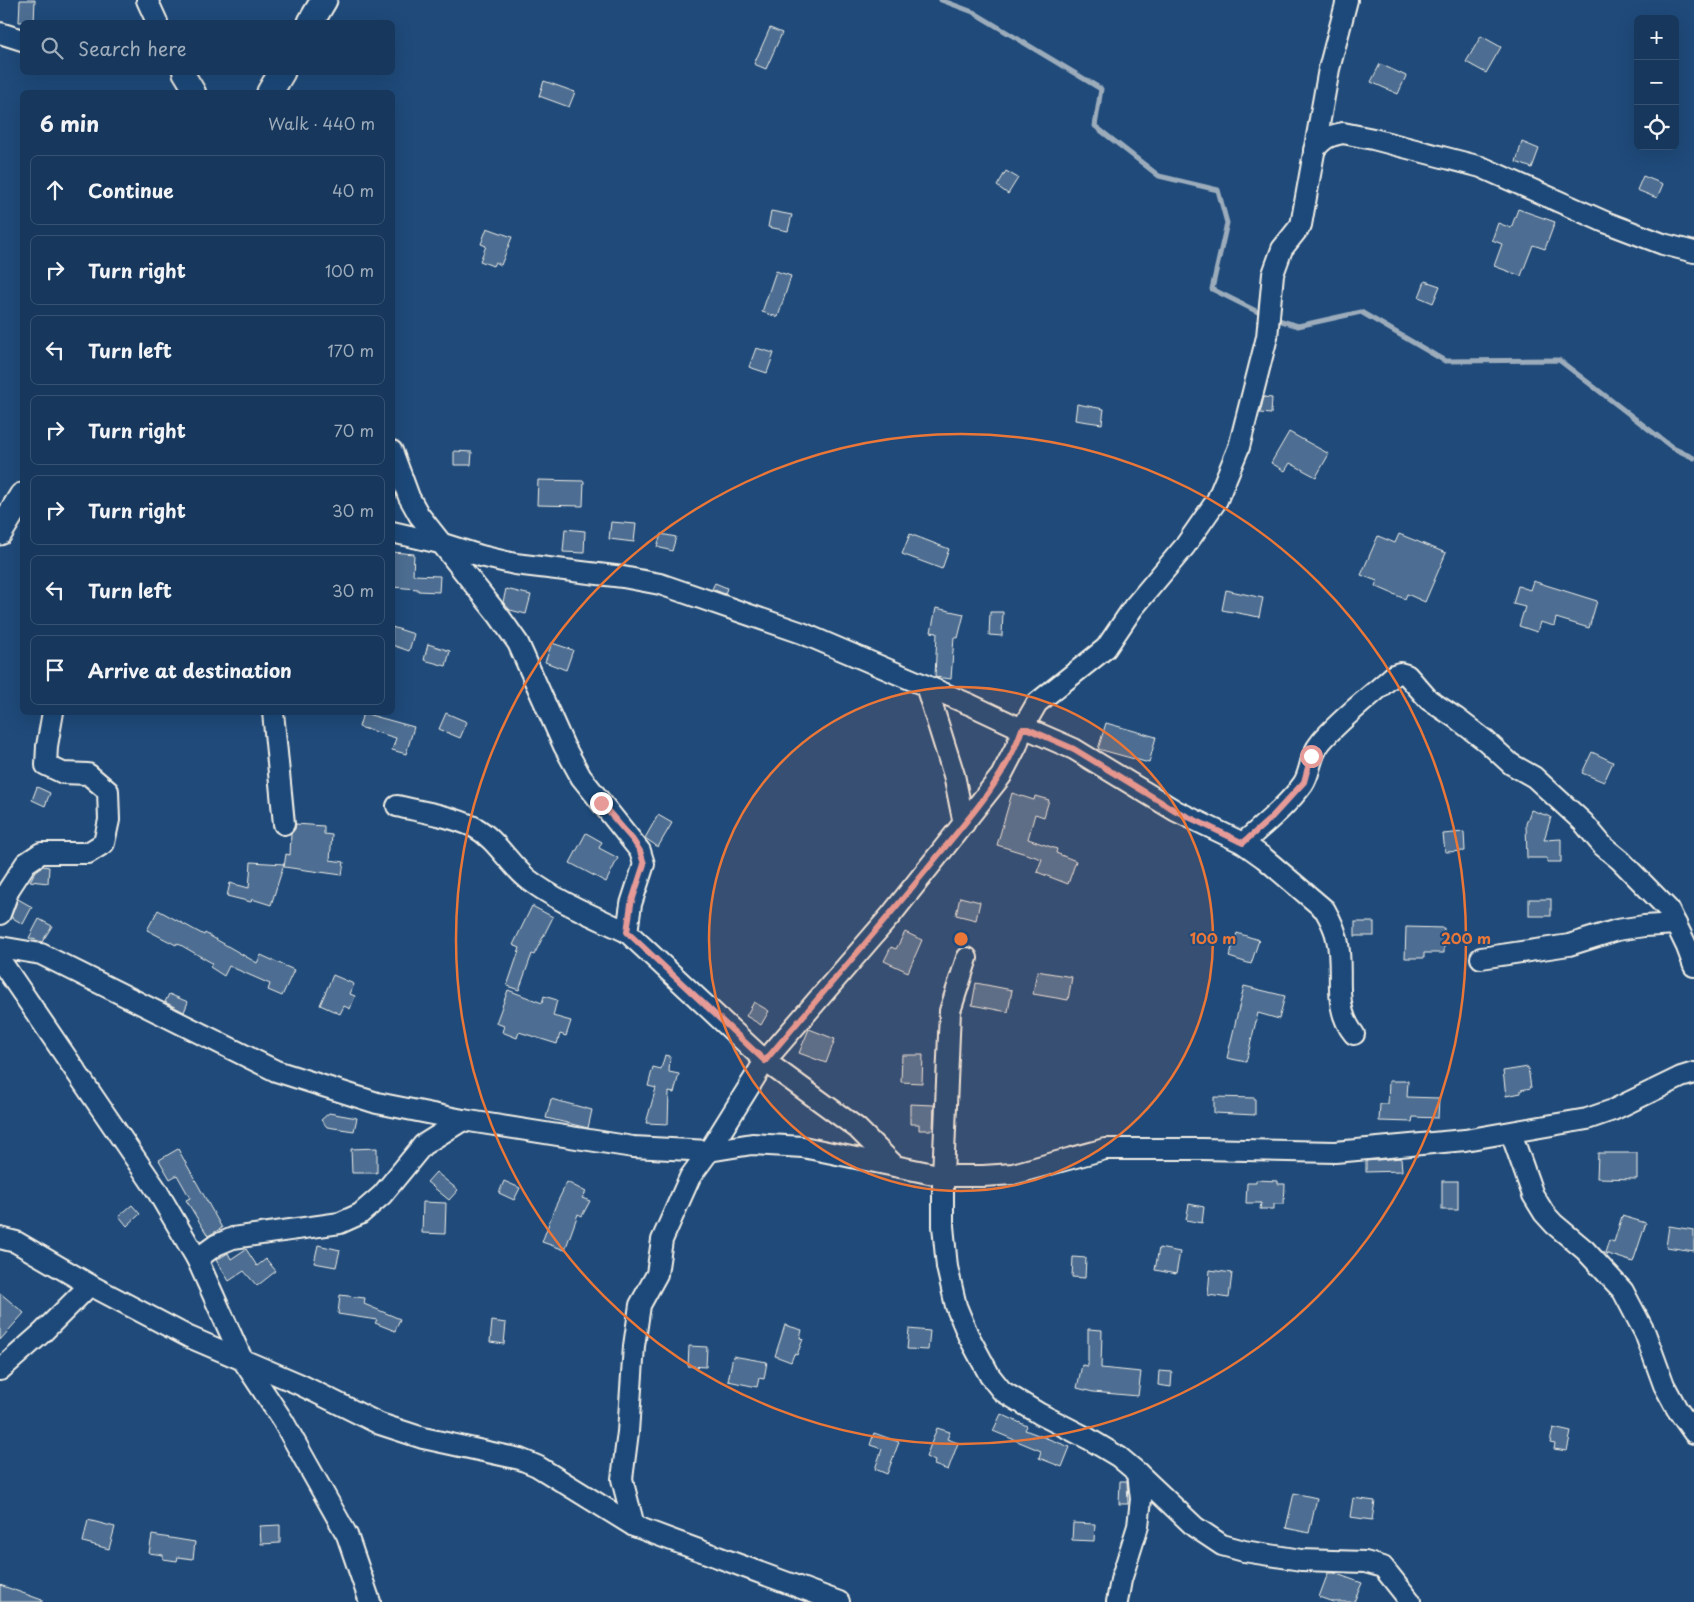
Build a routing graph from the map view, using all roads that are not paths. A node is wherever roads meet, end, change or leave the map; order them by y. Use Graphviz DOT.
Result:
graph roads {
  1 [pos="146,0"];
  2 [pos="324,0"];
  3 [pos="1347,0"];
  4 [pos="156,20"];
  5 [pos="312,20"];
  6 [pos="0,34"];
  7 [pos="20,39"];
  8 [pos="185,75"];
  9 [pos="280,75"];
  10 [pos="194,90"];
  11 [pos="271,90"];
  12 [pos="1314,150"];
  13 [pos="1694,252"];
  14 [pos="395,459"];
  15 [pos="20,499"];
  16 [pos="0,532"];
  17 [pos="395,533"];
  18 [pos="440,543"];
  19 [pos="926,686"];
  20 [pos="52,715"];
  21 [pos="273,715"];
  22 [pos="1022,729"];
  23 [pos="397,806"];
  24 [pos="284,824"];
  25 [pos="964,824"];
  26 [pos="1243,843"];
  27 [pos="0,914"];
  28 [pos="1676,924"];
  29 [pos="627,932"];
  30 [pos="0,947"];
  31 [pos="967,958"];
  32 [pos="1481,958"];
  33 [pos="0,960"];
  34 [pos="1694,966"];
  35 [pos="1354,1034"];
  36 [pos="765,1061"];
  37 [pos="1694,1073"];
  38 [pos="463,1120"];
  39 [pos="1511,1132"];
  40 [pos="709,1151"];
  41 [pos="895,1166"];
  42 [pos="943,1176"];
  43 [pos="0,1238"];
  44 [pos="197,1259"];
  45 [pos="90,1285"];
  46 [pos="242,1359"];
  47 [pos="0,1370"];
  48 [pos="1694,1433"];
  49 [pos="1138,1473"];
  50 [pos="634,1526"];
  51 [pos="1410,1601"];
  52 [pos="370,1602"];
  53 [pos="839,1602"];
  54 [pos="1117,1602"];
  1 -- 4 [label="street"];
  2 -- 5 [label="main road"];
  3 -- 12 [label="street"];
  6 -- 7 [label="street"];
  8 -- 10 [label="street"];
  9 -- 11 [label="main road"];
  12 -- 13 [label="street"];
  12 -- 22 [label="street"];
  14 -- 18 [label="street"];
  15 -- 16 [label="main road"];
  17 -- 18 [label="street"];
  18 -- 19 [label="street"];
  18 -- 29 [label="street"];
  19 -- 22 [label="street"];
  19 -- 25 [label="street"];
  20 -- 27 [label="street"];
  21 -- 24 [label="street"];
  22 -- 25 [label="street"];
  22 -- 26 [label="street"];
  23 -- 29 [label="street"];
  25 -- 36 [label="street"];
  26 -- 28 [label="street"];
  26 -- 35 [label="street"];
  28 -- 32 [label="street"];
  28 -- 34 [label="street"];
  29 -- 36 [label="street"];
  30 -- 38 [label="street"];
  31 -- 42 [label="street"];
  33 -- 44 [label="street"];
  36 -- 40 [label="street"];
  36 -- 41 [label="street"];
  37 -- 39 [label="street"];
  38 -- 40 [label="street"];
  38 -- 44 [label="street"];
  39 -- 42 [label="street"];
  39 -- 48 [label="street"];
  40 -- 41 [label="street"];
  40 -- 50 [label="street"];
  41 -- 42 [label="street"];
  42 -- 49 [label="street"];
  43 -- 45 [label="street"];
  44 -- 46 [label="street"];
  45 -- 46 [label="street"];
  45 -- 47 [label="street"];
  46 -- 50 [label="street"];
  46 -- 52 [label="street"];
  49 -- 51 [label="street"];
  49 -- 54 [label="street"];
  50 -- 53 [label="street"];
}
